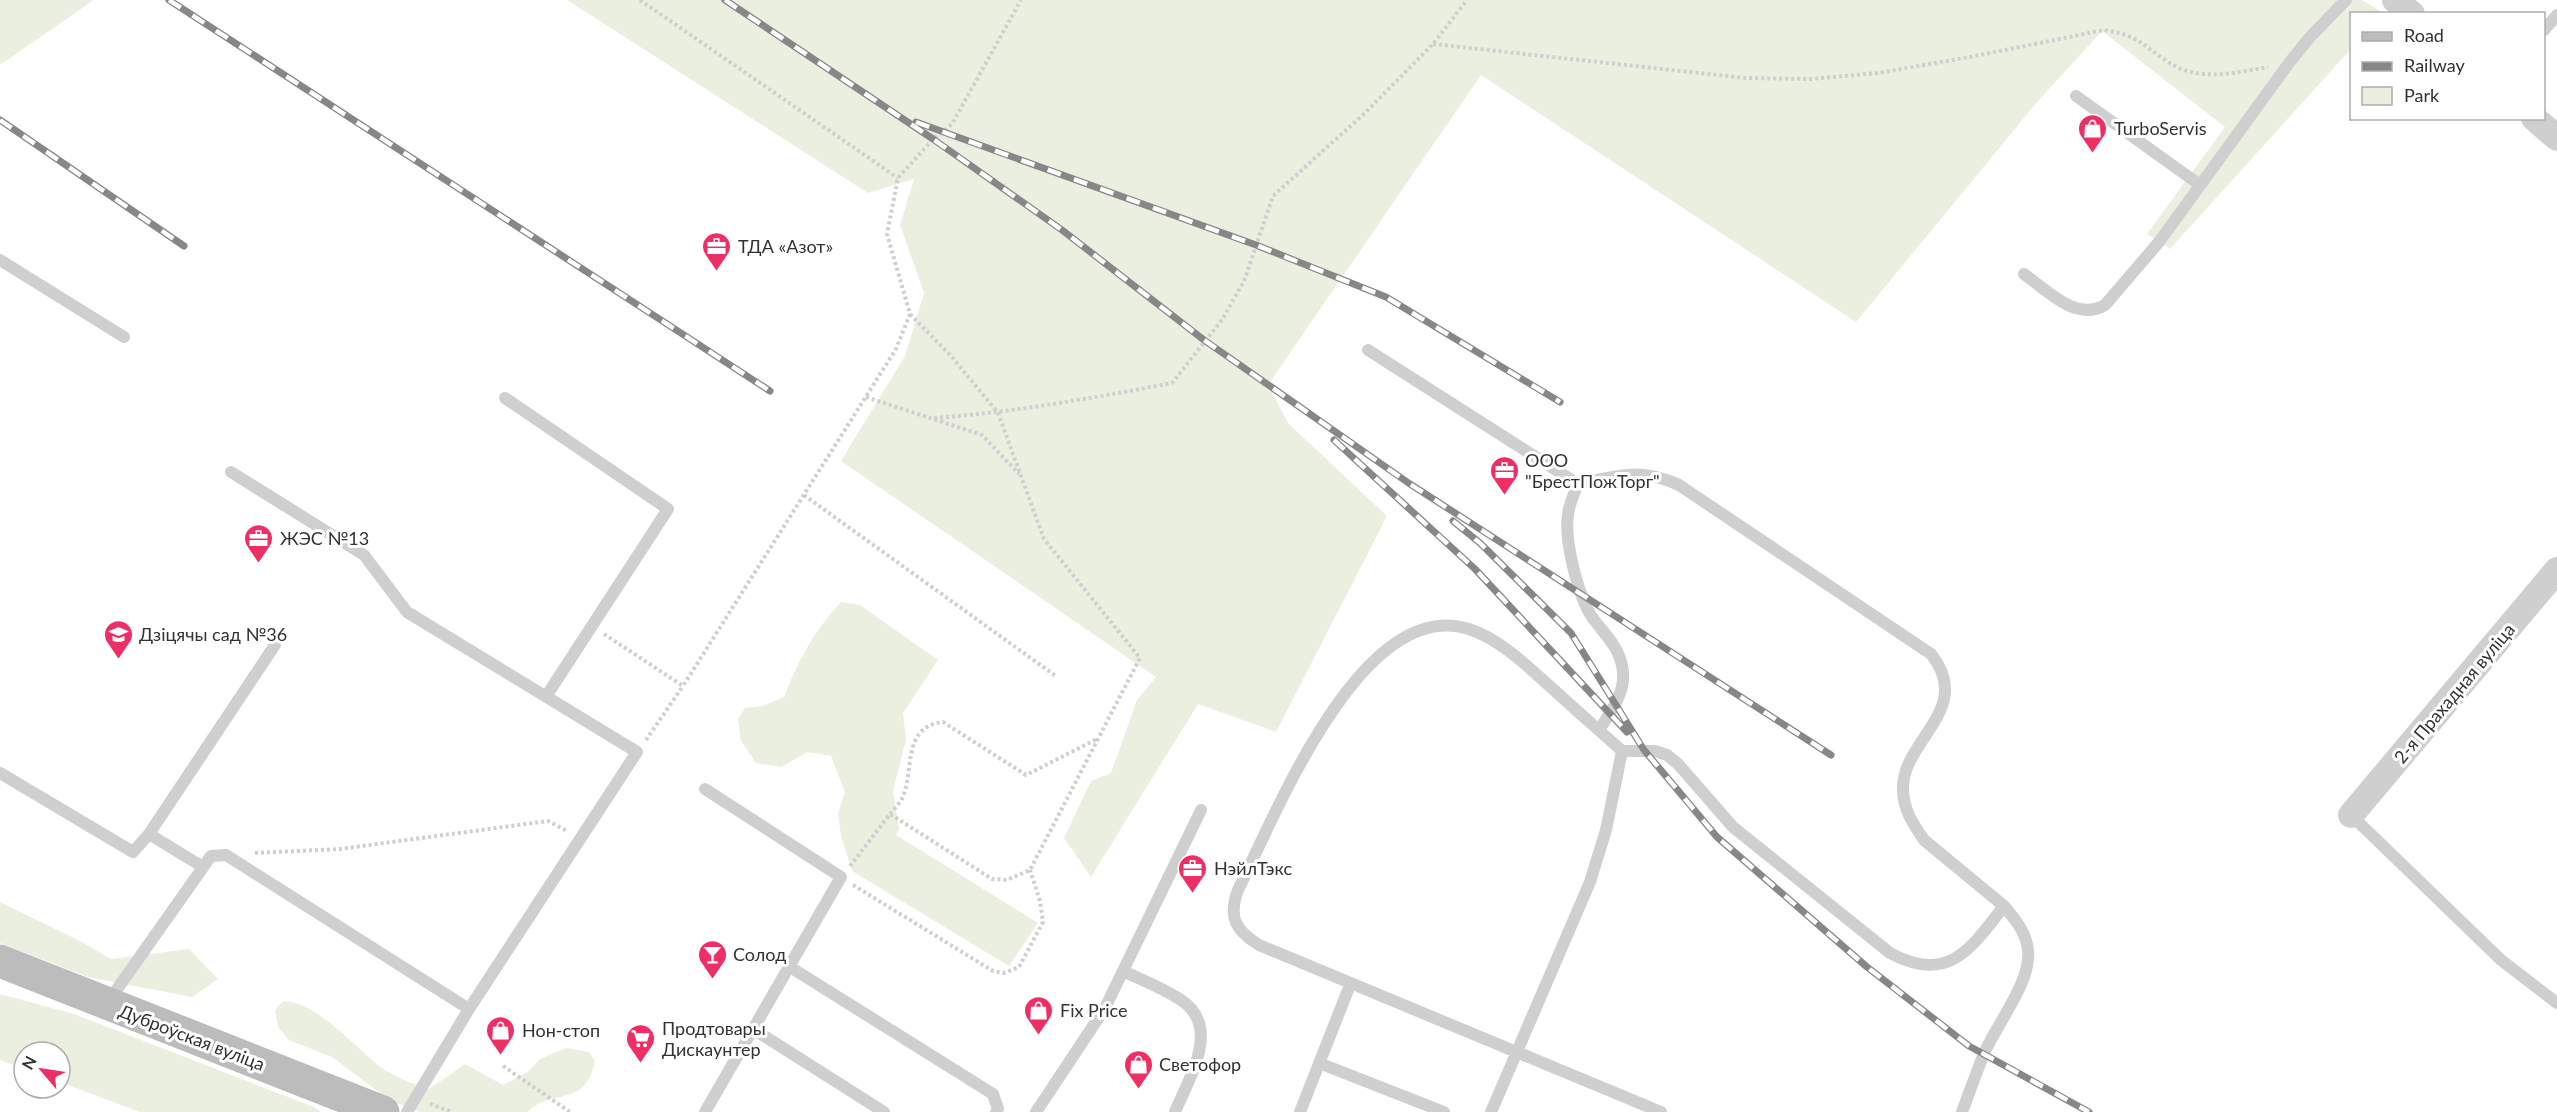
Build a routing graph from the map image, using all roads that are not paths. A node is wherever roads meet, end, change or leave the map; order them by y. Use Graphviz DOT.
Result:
graph roads {
  1 [pos="2346,0"];
  2 [pos="2395,0"];
  3 [pos="2410,12"];
  4 [pos="2557,15"];
  5 [pos="2545,29"];
  6 [pos="2076,96"];
  7 [pos="2536,120"];
  8 [pos="2557,138"];
  9 [pos="2200,185"];
  10 [pos="0,260"];
  11 [pos="2024,274"];
  12 [pos="124,338"];
  13 [pos="1368,350"];
  14 [pos="505,398"];
  15 [pos="231,472"];
  16 [pos="1578,484"];
  17 [pos="2557,570"];
  18 [pos="275,645"];
  19 [pos="547,695"];
  20 [pos="1599,730"];
  21 [pos="1622,751"];
  22 [pos="0,772"];
  23 [pos="705,789"];
  24 [pos="1201,810"];
  25 [pos="2351,815"];
  26 [pos="149,834"];
  27 [pos="203,867"];
  28 [pos="2004,906"];
  29 [pos="0,961"];
  30 [pos="790,967"];
  31 [pos="1123,971"];
  32 [pos="1350,985"];
  33 [pos="107,1003"];
  34 [pos="2557,1003"];
  35 [pos="469,1009"];
  36 [pos="753,1029"];
  37 [pos="1517,1052"];
  38 [pos="1319,1063"];
  39 [pos="347,1105"];
  40 [pos="383,1112"];
  41 [pos="407,1112"];
  42 [pos="705,1112"];
  43 [pos="884,1112"];
  44 [pos="996,1112"];
  45 [pos="1036,1112"];
  46 [pos="1175,1112"];
  47 [pos="1300,1112"];
  48 [pos="1444,1112"];
  49 [pos="1491,1112"];
  50 [pos="1661,1112"];
  51 [pos="1962,1112"];
  1 -- 9 [label="lane"];
  2 -- 3 [label="street"];
  4 -- 5 [label="lane"];
  6 -- 9 [label="lane"];
  7 -- 8 [label="street"];
  9 -- 11 [label="lane"];
  10 -- 12 [label="lane"];
  13 -- 16 [label="lane"];
  14 -- 19 [label="lane"];
  15 -- 19 [label="lane"];
  16 -- 20 [label="lane"];
  16 -- 28 [label="lane"];
  17 -- 25 [label="street, 2-я Прахадная вуліца"];
  18 -- 26 [label="lane"];
  19 -- 35 [label="lane"];
  20 -- 21 [label="lane"];
  20 -- 32 [label="lane"];
  21 -- 28 [label="lane"];
  21 -- 37 [label="lane"];
  22 -- 26 [label="lane"];
  23 -- 30 [label="lane"];
  24 -- 31 [label="lane"];
  25 -- 34 [label="lane"];
  26 -- 27 [label="lane"];
  27 -- 33 [label="lane"];
  27 -- 35 [label="lane"];
  28 -- 51 [label="lane"];
  29 -- 33 [label="main road, Дуброўская вуліца"];
  30 -- 36 [label="lane"];
  30 -- 44 [label="lane"];
  31 -- 45 [label="lane"];
  31 -- 46 [label="lane"];
  32 -- 37 [label="lane"];
  32 -- 38 [label="lane"];
  33 -- 39 [label="main road, Дуброўская вуліца"];
  35 -- 41 [label="lane"];
  36 -- 42 [label="lane"];
  36 -- 43 [label="lane"];
  37 -- 49 [label="lane"];
  37 -- 50 [label="lane"];
  38 -- 47 [label="lane"];
  38 -- 48 [label="lane"];
  39 -- 40 [label="main road, Дуброўская вуліца"];
}
